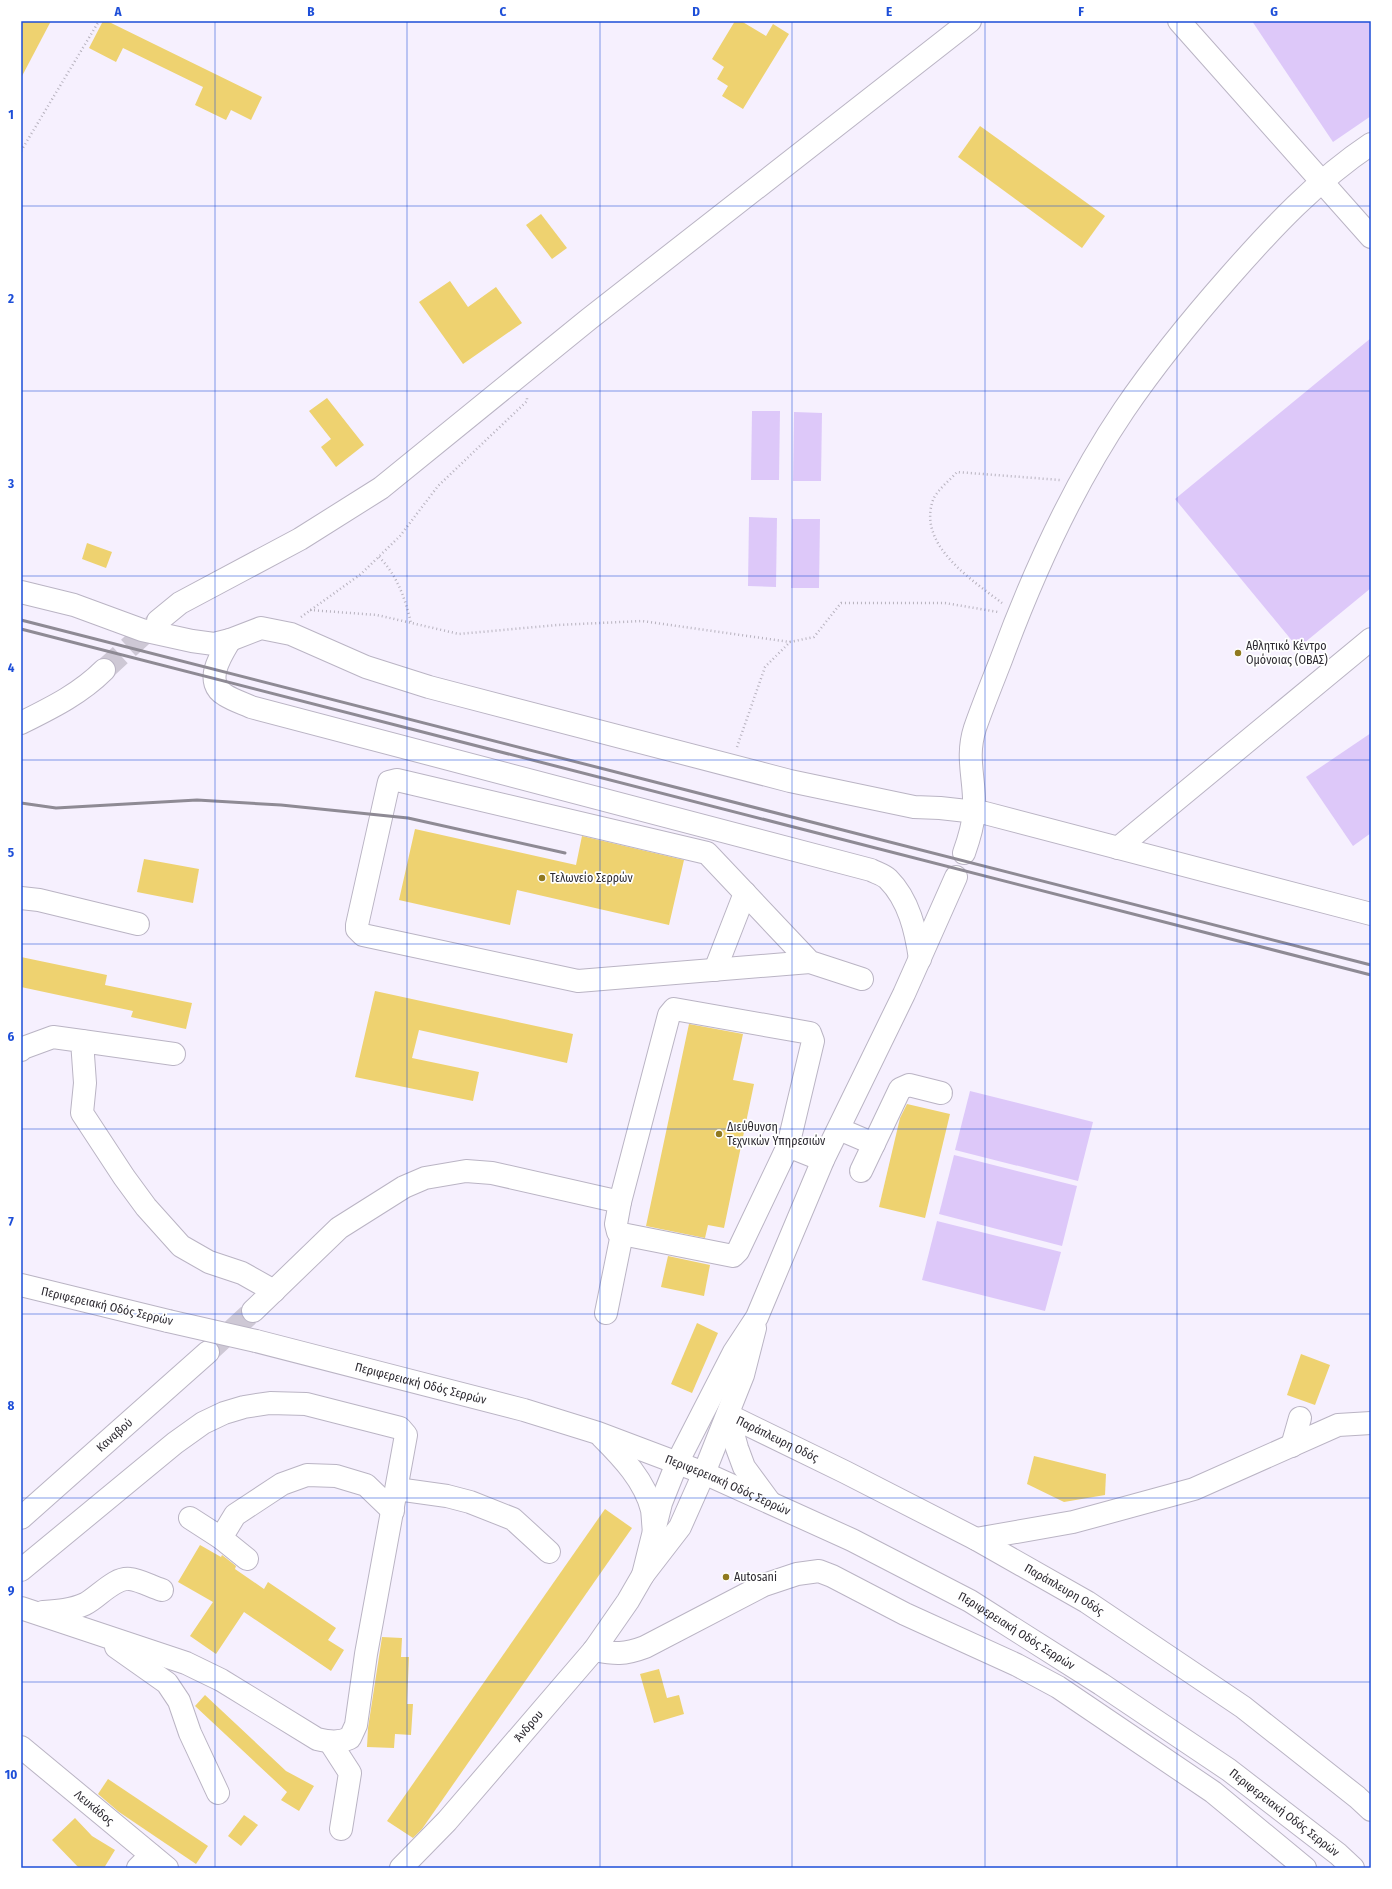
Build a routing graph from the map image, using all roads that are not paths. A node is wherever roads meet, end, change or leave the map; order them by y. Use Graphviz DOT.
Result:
graph roads {
  1 [pos="970,21"];
  2 [pos="1179,21"];
  3 [pos="1371,144"];
  4 [pos="1322,182"];
  5 [pos="1371,236"];
  6 [pos="21,592"];
  7 [pos="158,620"];
  8 [pos="1371,639"];
  9 [pos="230,640"];
  10 [pos="104,670"];
  11 [pos="21,723"];
  12 [pos="974,811"];
  13 [pos="1118,848"];
  14 [pos="964,853"];
  15 [pos="956,877"];
  16 [pos="745,894"];
  17 [pos="21,898"];
  18 [pos="1371,914"];
  19 [pos="138,924"];
  20 [pos="920,959"];
  21 [pos="810,962"];
  22 [pos="715,970"];
  23 [pos="862,979"];
  24 [pos="82,1041"];
  25 [pos="22,1048"];
  26 [pos="174,1054"];
  27 [pos="942,1093"];
  28 [pos="839,1129"];
  29 [pos="874,1144"];
  30 [pos="788,1146"];
  31 [pos="823,1160"];
  32 [pos="861,1172"];
  33 [pos="620,1202"];
  34 [pos="622,1234"];
  35 [pos="21,1285"];
  36 [pos="274,1291"];
  37 [pos="253,1311"];
  38 [pos="606,1313"];
  39 [pos="757,1317"];
  40 [pos="208,1352"];
  41 [pos="728,1415"];
  42 [pos="1300,1418"];
  43 [pos="1371,1423"];
  44 [pos="598,1433"];
  45 [pos="1292,1446"];
  46 [pos="677,1463"];
  47 [pos="704,1473"];
  48 [pos="397,1489"];
  49 [pos="770,1502"];
  50 [pos="393,1511"];
  51 [pos="21,1518"];
  52 [pos="190,1518"];
  53 [pos="654,1532"];
  54 [pos="221,1538"];
  55 [pos="976,1539"];
  56 [pos="549,1552"];
  57 [pos="247,1559"];
  58 [pos="21,1570"];
  59 [pos="643,1575"];
  60 [pos="162,1590"];
  61 [pos="29,1610"];
  62 [pos="97,1634"];
  63 [pos="594,1650"];
  64 [pos="330,1742"];
  65 [pos="22,1750"];
  66 [pos="218,1793"];
  67 [pos="1371,1810"];
  68 [pos="341,1829"];
  69 [pos="152,1864"];
  70 [pos="401,1868"];
  71 [pos="1305,1868"];
  72 [pos="1353,1868"];
  1 -- 7 [label="street"];
  2 -- 4 [label="street"];
  3 -- 4 [label="street"];
  4 -- 5 [label="street"];
  4 -- 12 [label="street"];
  6 -- 9 [label="street"];
  8 -- 13 [label="street"];
  9 -- 12 [label="street"];
  9 -- 20 [label="street"];
  10 -- 11 [label="street"];
  12 -- 13 [label="street"];
  12 -- 14 [label="street"];
  13 -- 18 [label="street"];
  15 -- 20 [label="street"];
  16 -- 21 [label="street"];
  16 -- 22 [label="street"];
  16 -- 22 [label="street"];
  17 -- 19 [label="street"];
  20 -- 28 [label="street"];
  21 -- 22 [label="street"];
  21 -- 23 [label="street"];
  24 -- 25 [label="street"];
  24 -- 26 [label="street"];
  24 -- 36 [label="street"];
  27 -- 29 [label="street"];
  28 -- 29 [label="street"];
  28 -- 31 [label="street"];
  29 -- 32 [label="street"];
  30 -- 31 [label="street"];
  30 -- 33 [label="street"];
  30 -- 34 [label="street"];
  31 -- 39 [label="street"];
  33 -- 34 [label="street"];
  33 -- 36 [label="street"];
  34 -- 38 [label="street"];
  35 -- 44 [label="street, Περιφερειακή Οδός Σερρών, bridge"];
  36 -- 37 [label="street"];
  39 -- 41 [label="street"];
  39 -- 46 [label="street"];
  40 -- 51 [label="street, Καναβού"];
  41 -- 47 [label="street"];
  41 -- 49 [label="street"];
  41 -- 55 [label="street, Παράπλευρη Οδός"];
  42 -- 45 [label="street"];
  43 -- 45 [label="street"];
  44 -- 46 [label="street, Περιφερειακή Οδός Σερρών"];
  44 -- 53 [label="street"];
  45 -- 55 [label="street"];
  46 -- 47 [label="street, Περιφερειακή Οδός Σερρών"];
  46 -- 53 [label="street"];
  47 -- 49 [label="street, Περιφερειακή Οδός Σερρών"];
  47 -- 59 [label="street"];
  48 -- 50 [label="street"];
  48 -- 56 [label="street"];
  48 -- 58 [label="street"];
  49 -- 72 [label="street, Περιφερειακή Οδός Σερρών"];
  50 -- 54 [label="street"];
  50 -- 64 [label="street"];
  52 -- 54 [label="street"];
  53 -- 59 [label="street"];
  54 -- 57 [label="street"];
  55 -- 67 [label="street, Παράπλευρη Οδός"];
  59 -- 63 [label="street, Άνδρου"];
  60 -- 61 [label="street"];
  61 -- 62 [label="street"];
  62 -- 64 [label="street"];
  62 -- 66 [label="street"];
  63 -- 70 [label="street, Άνδρου"];
  63 -- 71 [label="street"];
  64 -- 68 [label="street"];
  65 -- 69 [label="street, Λευκάδος"];
}
